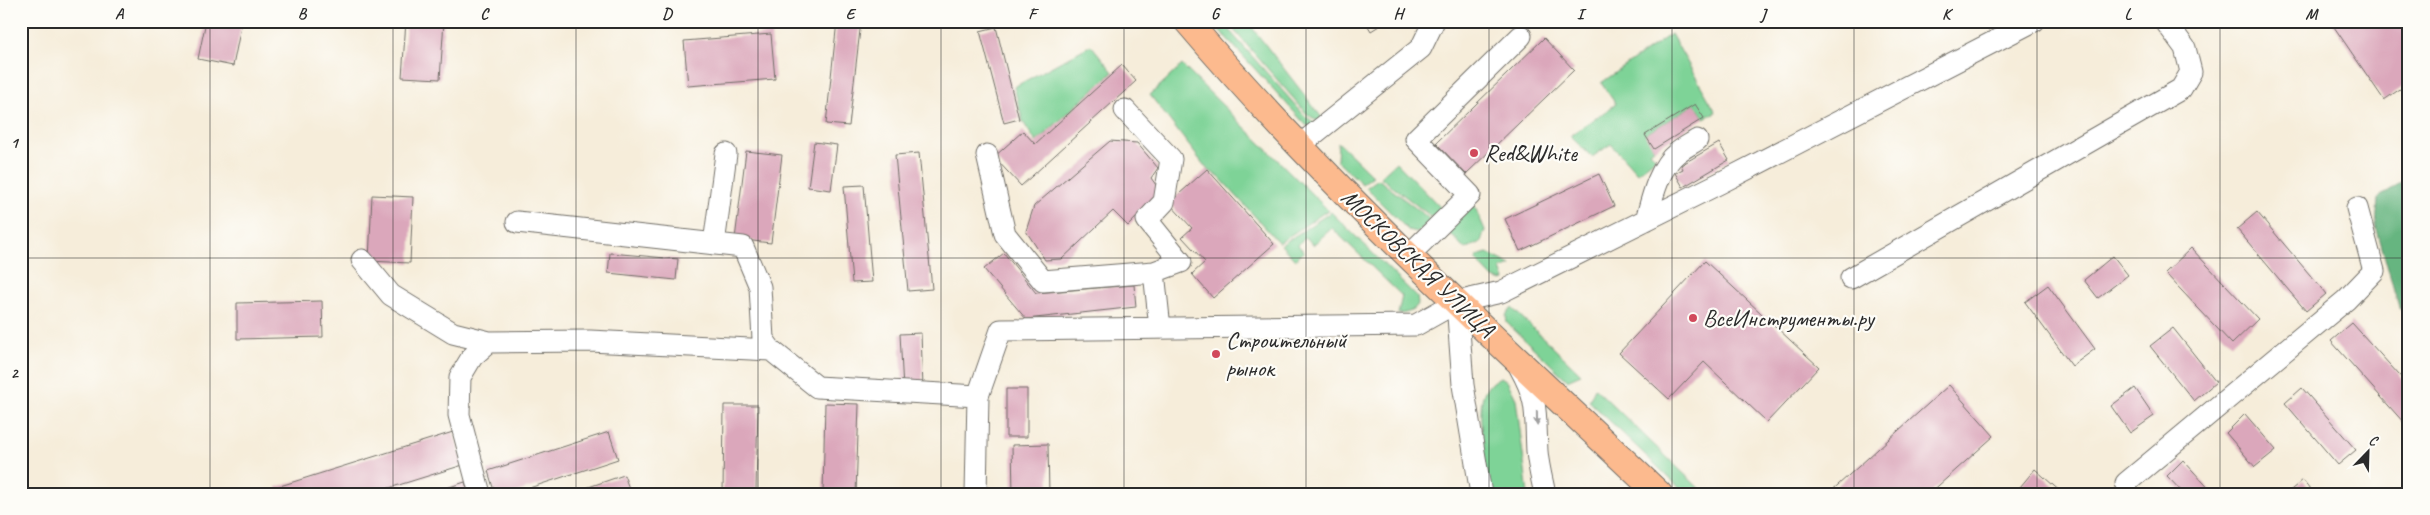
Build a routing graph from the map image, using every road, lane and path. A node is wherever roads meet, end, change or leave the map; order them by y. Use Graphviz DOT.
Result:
graph roads {
  1 [pos="1187,21"];
  2 [pos="1434,21"];
  3 [pos="2034,21"];
  4 [pos="2165,21"];
  5 [pos="1521,36"];
  6 [pos="1125,110"];
  7 [pos="1697,140"];
  8 [pos="1299,146"];
  9 [pos="726,154"];
  10 [pos="987,155"];
  11 [pos="2357,208"];
  12 [pos="1646,220"];
  13 [pos="517,222"];
  14 [pos="714,244"];
  15 [pos="1409,255"];
  16 [pos="362,260"];
  17 [pos="1154,272"];
  18 [pos="1851,278"];
  19 [pos="1457,302"];
  20 [pos="1160,328"];
  21 [pos="490,342"];
  22 [pos="772,350"];
  23 [pos="1514,356"];
  24 [pos="978,396"];
  25 [pos="2126,490"];
  26 [pos="480,494"];
  27 [pos="976,494"];
  28 [pos="1482,494"];
  29 [pos="1545,494"];
  30 [pos="1659,494"];
  1 -- 8 [label="main road, МОСКОВСКАЯ УЛИЦА"];
  2 -- 8 [label="street"];
  3 -- 12 [label="street"];
  4 -- 18 [label="street"];
  5 -- 15 [label="street"];
  6 -- 17 [label="street"];
  7 -- 12 [label="street"];
  8 -- 15 [label="main road, МОСКОВСКАЯ УЛИЦА"];
  9 -- 14 [label="street"];
  10 -- 17 [label="street"];
  11 -- 25 [label="street"];
  12 -- 19 [label="street"];
  13 -- 14 [label="street"];
  14 -- 22 [label="street"];
  15 -- 19 [label="main road, МОСКОВСКАЯ УЛИЦА"];
  16 -- 21 [label="street"];
  17 -- 20 [label="street"];
  19 -- 20 [label="street"];
  19 -- 23 [label="main road, МОСКОВСКАЯ УЛИЦА"];
  19 -- 28 [label="street"];
  20 -- 24 [label="street"];
  21 -- 22 [label="street"];
  21 -- 26 [label="street"];
  22 -- 24 [label="street"];
  23 -- 29 [label="street, one-way"];
  23 -- 30 [label="main road, МОСКОВСКАЯ УЛИЦА"];
  24 -- 27 [label="street"];
}
